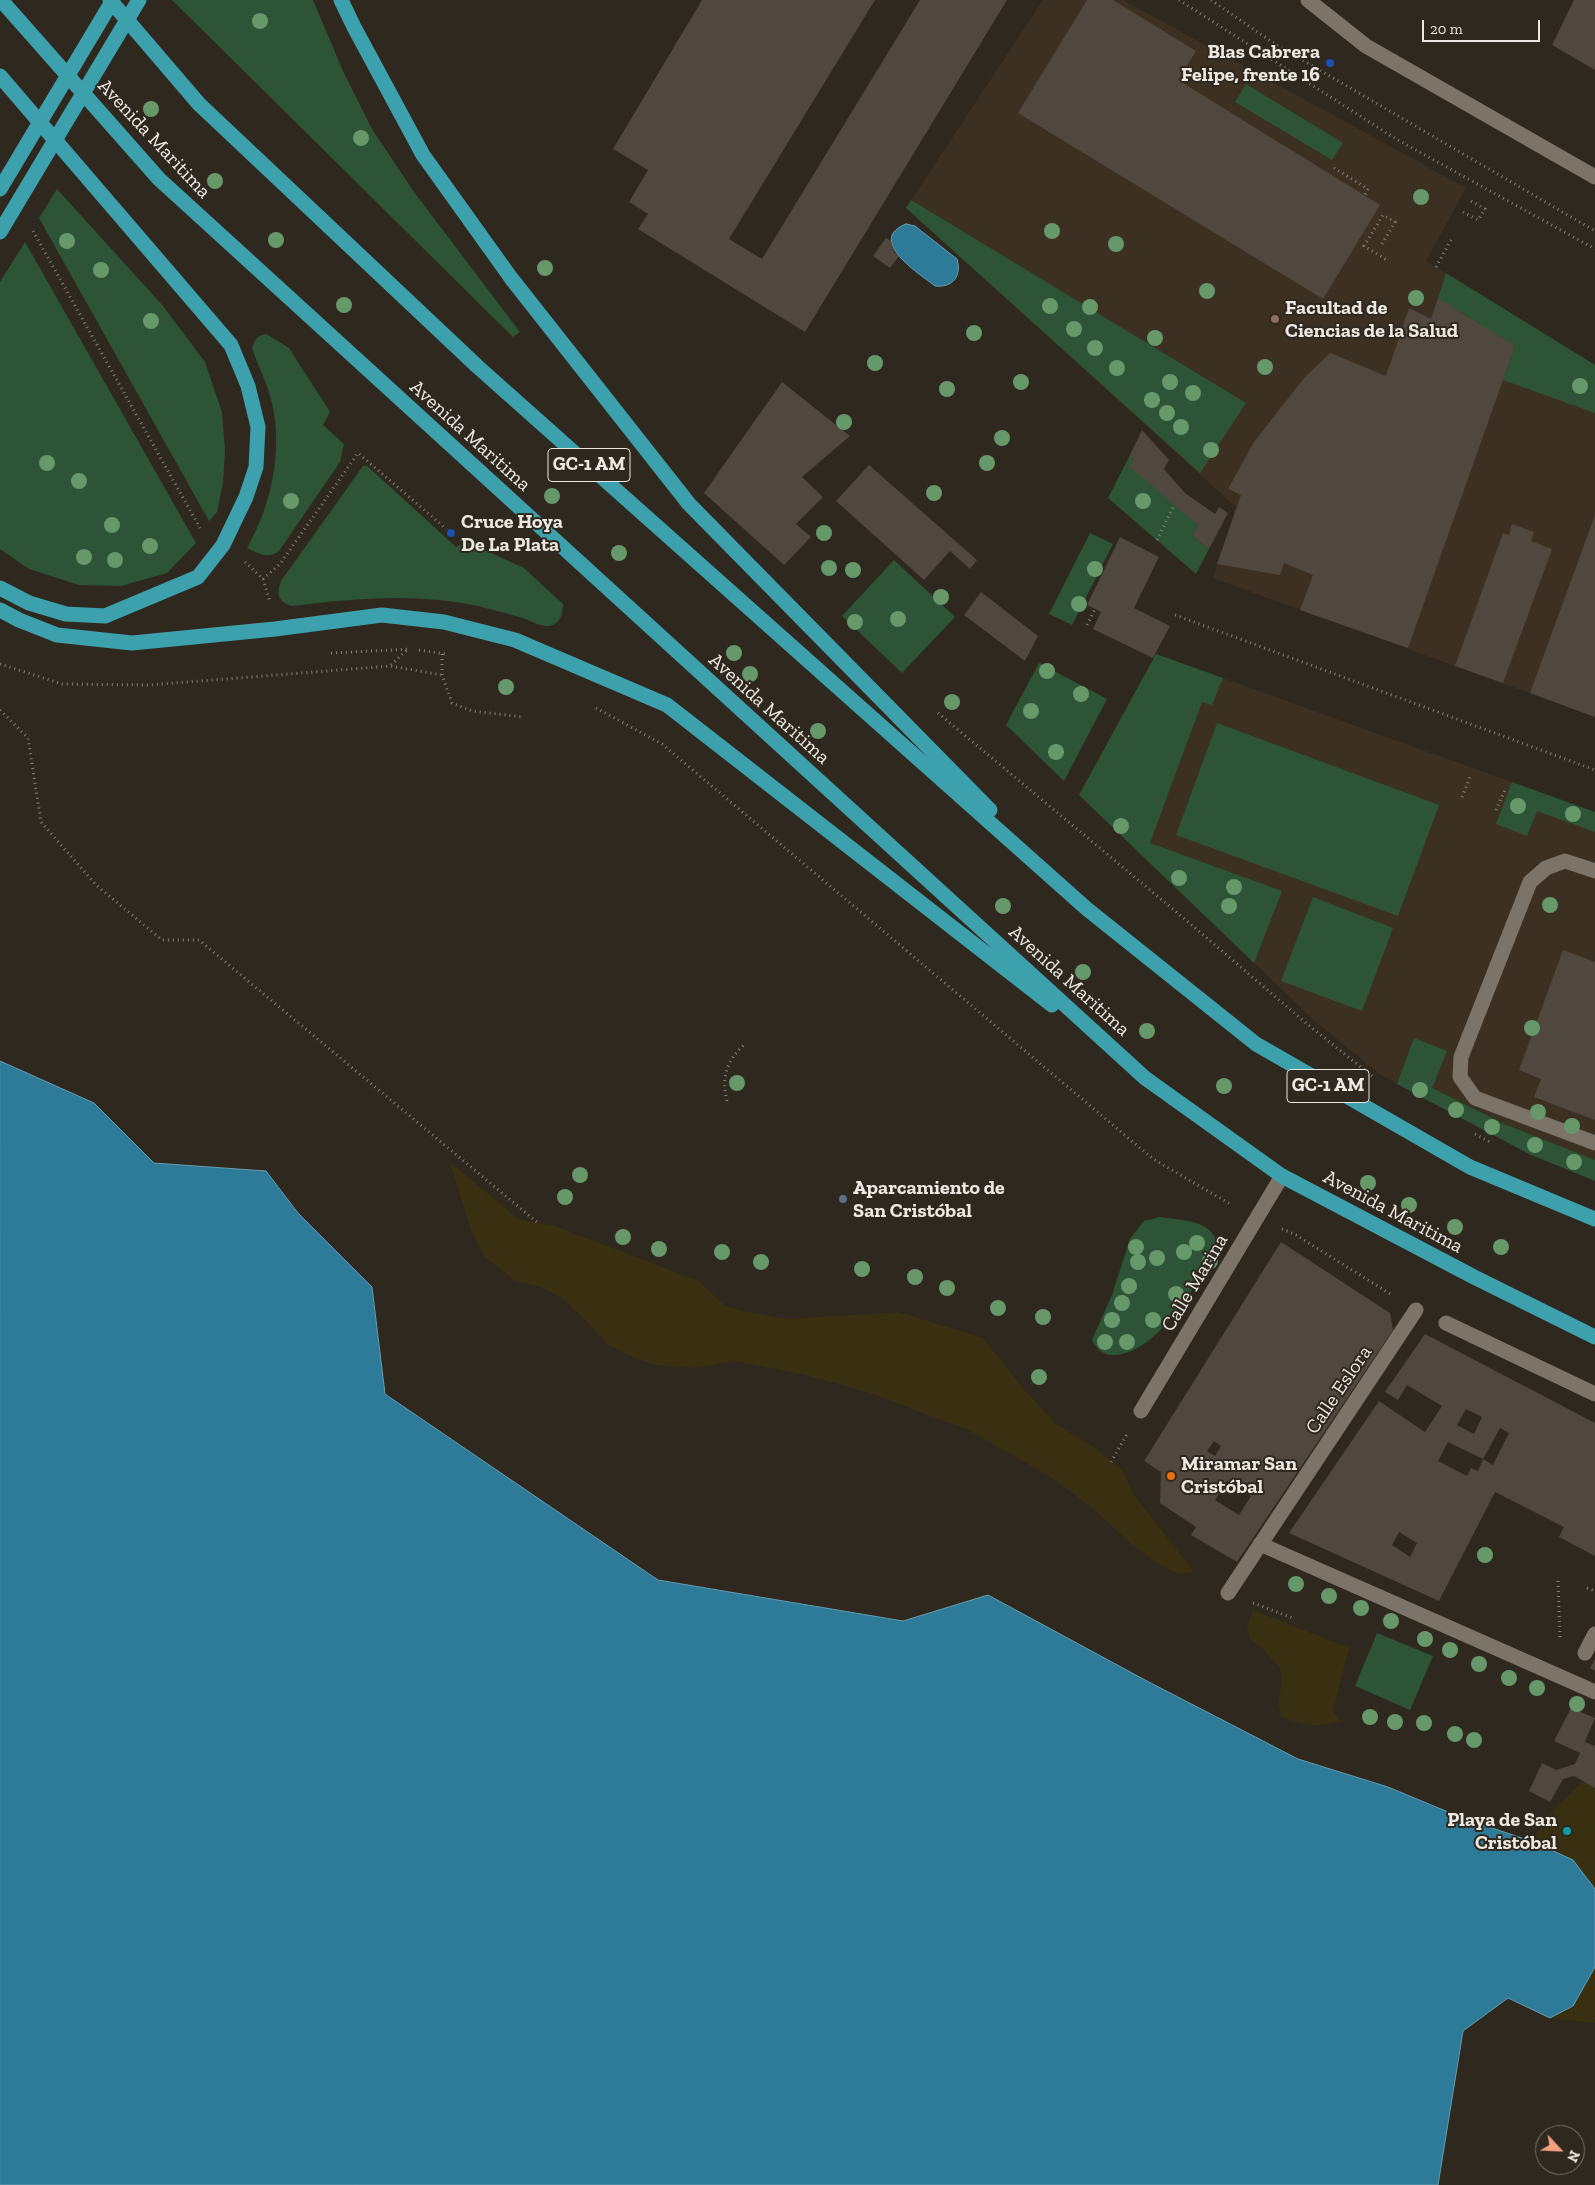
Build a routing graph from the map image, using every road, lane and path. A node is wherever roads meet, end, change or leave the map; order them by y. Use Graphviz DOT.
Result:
graph roads {
  1 [pos="1,0"];
  2 [pos="112,0"];
  3 [pos="139,0"];
  4 [pos="342,0"];
  5 [pos="352,0"];
  6 [pos="1179,0"];
  7 [pos="1211,0"];
  8 [pos="1308,0"];
  9 [pos="354,27"];
  10 [pos="0,76"];
  11 [pos="1334,168"];
  12 [pos="1595,177"];
  13 [pos="0,189"];
  14 [pos="1365,195"];
  15 [pos="1469,200"];
  16 [pos="1463,212"];
  17 [pos="32,230"];
  18 [pos="1595,231"];
  19 [pos="0,232"];
  20 [pos="1451,240"];
  21 [pos="1382,244"];
  22 [pos="1595,250"];
  23 [pos="1386,260"];
  24 [pos="1436,267"];
  25 [pos="1174,505"];
  26 [pos="451,533"];
  27 [pos="1156,540"];
  28 [pos="223,545"];
  29 [pos="263,579"];
  30 [pos="0,588"];
  31 [pos="1095,609"];
  32 [pos="0,610"];
  33 [pos="1175,615"];
  34 [pos="444,622"];
  35 [pos="1087,625"];
  36 [pos="275,629"];
  37 [pos="409,649"];
  38 [pos="329,653"];
  39 [pos="442,653"];
  40 [pos="450,654"];
  41 [pos="0,664"];
  42 [pos="390,666"];
  43 [pos="442,675"];
  44 [pos="595,708"];
  45 [pos="0,710"];
  46 [pos="935,711"];
  47 [pos="523,717"];
  48 [pos="1595,770"];
  49 [pos="1470,777"];
  50 [pos="1504,790"];
  51 [pos="1462,797"];
  52 [pos="1496,810"];
  53 [pos="1595,871"];
  54 [pos="1087,909"];
  55 [pos="744,1045"];
  56 [pos="1145,1078"];
  57 [pos="1375,1078"];
  58 [pos="727,1101"];
  59 [pos="1474,1134"];
  60 [pos="1491,1143"];
  61 [pos="1595,1143"];
  62 [pos="1282,1176"];
  63 [pos="1256,1219"];
  64 [pos="1595,1219"];
  65 [pos="538,1223"];
  66 [pos="1416,1310"];
  67 [pos="1446,1324"];
  68 [pos="1595,1337"];
  69 [pos="1595,1394"];
  70 [pos="1141,1411"];
  71 [pos="1260,1544"];
  72 [pos="1558,1581"];
  73 [pos="1587,1588"];
  74 [pos="1595,1591"];
  75 [pos="1228,1593"];
  76 [pos="1292,1618"];
  77 [pos="1595,1634"];
  78 [pos="1561,1646"];
  79 [pos="1585,1653"];
  80 [pos="1595,1692"];
  1 -- 56 [label="highway, Avenida Maritima"];
  2 -- 13 [label="highway"];
  2 -- 54 [label="highway, GC-1 AM"];
  3 -- 19 [label="highway"];
  4 -- 9 [label="highway"];
  5 -- 9 [label="highway"];
  6 -- 22 [label="path"];
  7 -- 18 [label="path"];
  8 -- 12 [label="street"];
  9 -- 54 [label="highway"];
  10 -- 28 [label="highway"];
  11 -- 14 [label="path"];
  15 -- 16 [label="path"];
  17 -- 28 [label="path"];
  20 -- 24 [label="path"];
  21 -- 23 [label="path"];
  25 -- 27 [label="path"];
  26 -- 29 [label="path"];
  28 -- 29 [label="path"];
  28 -- 30 [label="highway"];
  29 -- 36 [label="path"];
  31 -- 35 [label="path"];
  32 -- 36 [label="highway"];
  33 -- 48 [label="path"];
  34 -- 36 [label="highway"];
  34 -- 39 [label="path"];
  34 -- 56 [label="highway"];
  37 -- 38 [label="path"];
  37 -- 39 [label="path"];
  37 -- 42 [label="path"];
  39 -- 40 [label="path"];
  39 -- 43 [label="path"];
  41 -- 42 [label="path"];
  42 -- 43 [label="path"];
  43 -- 47 [label="path"];
  44 -- 63 [label="path"];
  45 -- 65 [label="path"];
  46 -- 57 [label="path"];
  49 -- 51 [label="path"];
  50 -- 52 [label="path"];
  53 -- 61 [label="street"];
  54 -- 64 [label="highway, GC-1 AM"];
  55 -- 58 [label="path"];
  56 -- 62 [label="highway, Avenida Maritima"];
  59 -- 60 [label="path"];
  62 -- 63 [label="street, Calle Marina"];
  62 -- 68 [label="highway, Avenida Maritima"];
  63 -- 66 [label="path"];
  63 -- 70 [label="street, Calle Marina"];
  66 -- 71 [label="street, Calle Eslora"];
  67 -- 69 [label="street"];
  71 -- 75 [label="street, Calle Eslora"];
  71 -- 80 [label="street"];
  72 -- 78 [label="path"];
  73 -- 74 [label="path"];
  75 -- 76 [label="path"];
  77 -- 79 [label="street"];
}
